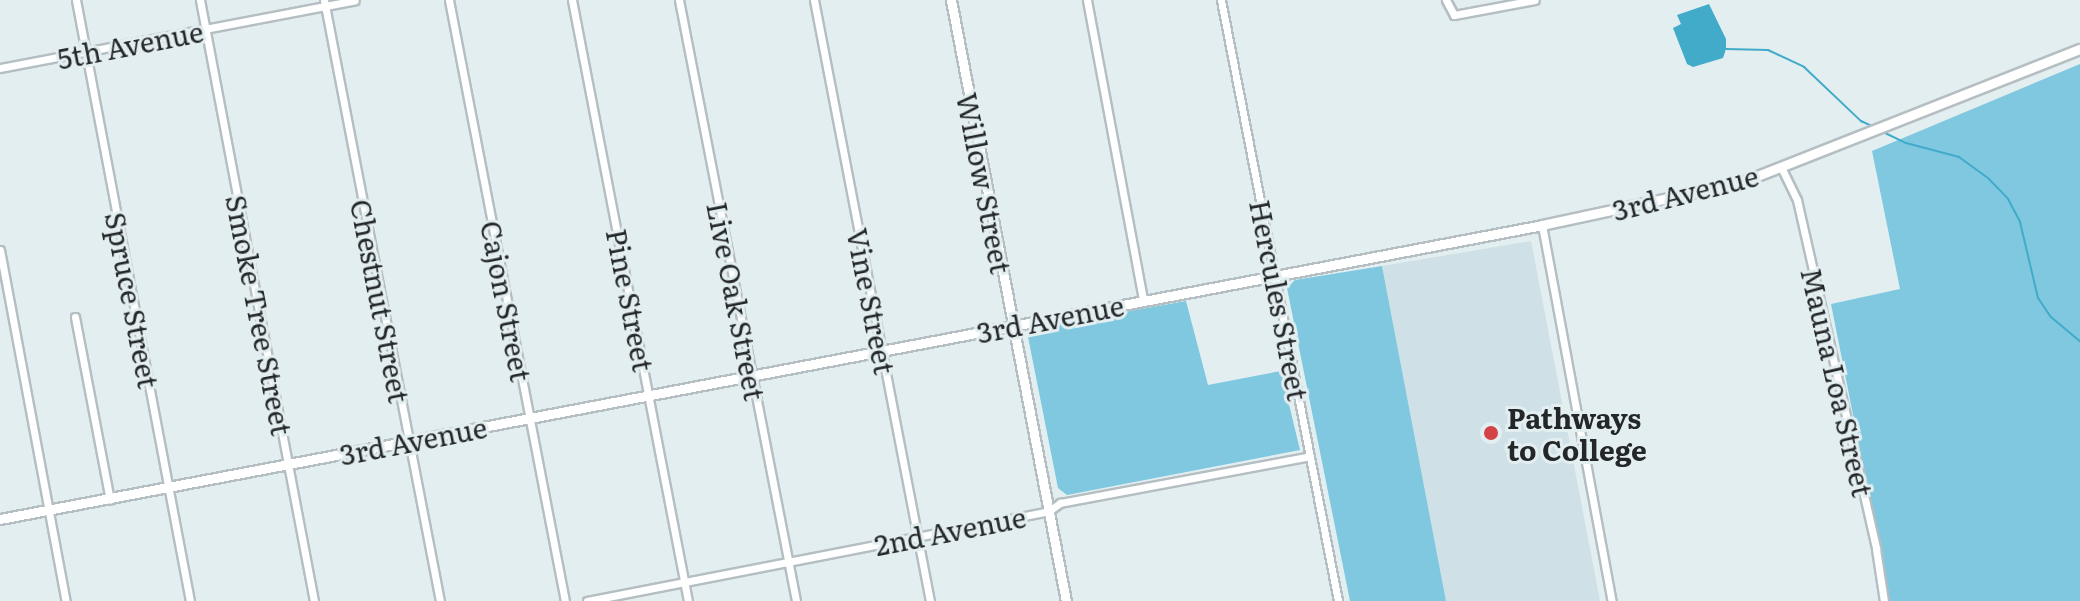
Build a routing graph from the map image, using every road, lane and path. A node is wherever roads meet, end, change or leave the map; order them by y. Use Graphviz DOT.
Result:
graph roads {
  1 [pos="76,0"];
  2 [pos="200,0"];
  3 [pos="355,0"];
  4 [pos="449,0"];
  5 [pos="572,0"];
  6 [pos="679,0"];
  7 [pos="814,0"];
  8 [pos="951,0"];
  9 [pos="1087,0"];
  10 [pos="1221,0"];
  11 [pos="1446,0"];
  12 [pos="1535,0"];
  13 [pos="324,3"];
  14 [pos="205,29"];
  15 [pos="2080,49"];
  16 [pos="86,53"];
  17 [pos="0,68"];
  18 [pos="1781,167"];
  19 [pos="1542,225"];
  20 [pos="0,250"];
  21 [pos="1275,274"];
  22 [pos="1143,299"];
  23 [pos="75,317"];
  24 [pos="1012,325"];
  25 [pos="881,350"];
  26 [pos="751,375"];
  27 [pos="649,396"];
  28 [pos="530,417"];
  29 [pos="408,442"];
  30 [pos="1310,456"];
  31 [pos="290,466"];
  32 [pos="169,489"];
  33 [pos="110,501"];
  34 [pos="1049,511"];
  35 [pos="48,512"];
  36 [pos="0,519"];
  37 [pos="918,536"];
  38 [pos="788,561"];
  39 [pos="684,580"];
  40 [pos="66,601"];
  41 [pos="190,601"];
  42 [pos="314,601"];
  43 [pos="440,601"];
  44 [pos="565,601"];
  45 [pos="587,601"];
  46 [pos="688,601"];
  47 [pos="796,601"];
  48 [pos="930,601"];
  49 [pos="1066,601"];
  50 [pos="1338,601"];
  51 [pos="1612,601"];
  52 [pos="1884,601"];
  1 -- 16 [label="street, Spruce Street"];
  2 -- 14 [label="street, Smoke Tree Street"];
  3 -- 13 [label="street, 5th Avenue"];
  4 -- 28 [label="street, Cajon Street"];
  5 -- 27 [label="street, Pine Street"];
  6 -- 26 [label="street, Live Oak Street"];
  7 -- 25 [label="street, Vine Street"];
  8 -- 24 [label="street, Willow Street"];
  9 -- 22 [label="street"];
  10 -- 21 [label="street, Hercules Street"];
  11 -- 12 [label="street"];
  13 -- 14 [label="street, 5th Avenue"];
  13 -- 29 [label="street, Chestnut Street"];
  14 -- 16 [label="street, 5th Avenue"];
  14 -- 31 [label="street, Smoke Tree Street"];
  15 -- 18 [label="street, 3rd Avenue"];
  16 -- 17 [label="street, 5th Avenue"];
  16 -- 32 [label="street, Spruce Street"];
  18 -- 19 [label="street, 3rd Avenue"];
  18 -- 52 [label="street, Mauna Loa Street"];
  19 -- 21 [label="street, 3rd Avenue"];
  19 -- 51 [label="street"];
  20 -- 35 [label="street"];
  21 -- 22 [label="street, 3rd Avenue"];
  21 -- 30 [label="street, Hercules Street"];
  22 -- 24 [label="street, 3rd Avenue"];
  23 -- 33 [label="street"];
  24 -- 25 [label="street, 3rd Avenue"];
  24 -- 34 [label="street, Willow Street"];
  25 -- 26 [label="street, 3rd Avenue"];
  25 -- 37 [label="street, Vine Street"];
  26 -- 27 [label="street, 3rd Avenue"];
  26 -- 38 [label="street, Live Oak Street"];
  27 -- 28 [label="street, 3rd Avenue"];
  27 -- 39 [label="street, Pine Street"];
  28 -- 29 [label="street, 3rd Avenue"];
  28 -- 44 [label="street, Cajon Street"];
  29 -- 31 [label="street, 3rd Avenue"];
  29 -- 43 [label="street, Chestnut Street"];
  30 -- 34 [label="street, 2nd Avenue"];
  30 -- 50 [label="street, Hercules Street"];
  31 -- 32 [label="street, 3rd Avenue"];
  31 -- 42 [label="street, Smoke Tree Street"];
  32 -- 33 [label="street, 3rd Avenue"];
  32 -- 41 [label="street, Spruce Street"];
  33 -- 35 [label="street, 3rd Avenue"];
  34 -- 37 [label="street, 2nd Avenue"];
  34 -- 49 [label="street, Willow Street"];
  35 -- 36 [label="street, 3rd Avenue"];
  35 -- 40 [label="street"];
  37 -- 38 [label="street, 2nd Avenue"];
  37 -- 48 [label="street, Vine Street"];
  38 -- 39 [label="street, 2nd Avenue"];
  38 -- 47 [label="street, Live Oak Street"];
  39 -- 45 [label="street, 2nd Avenue"];
  39 -- 46 [label="street, Pine Street"];
}
